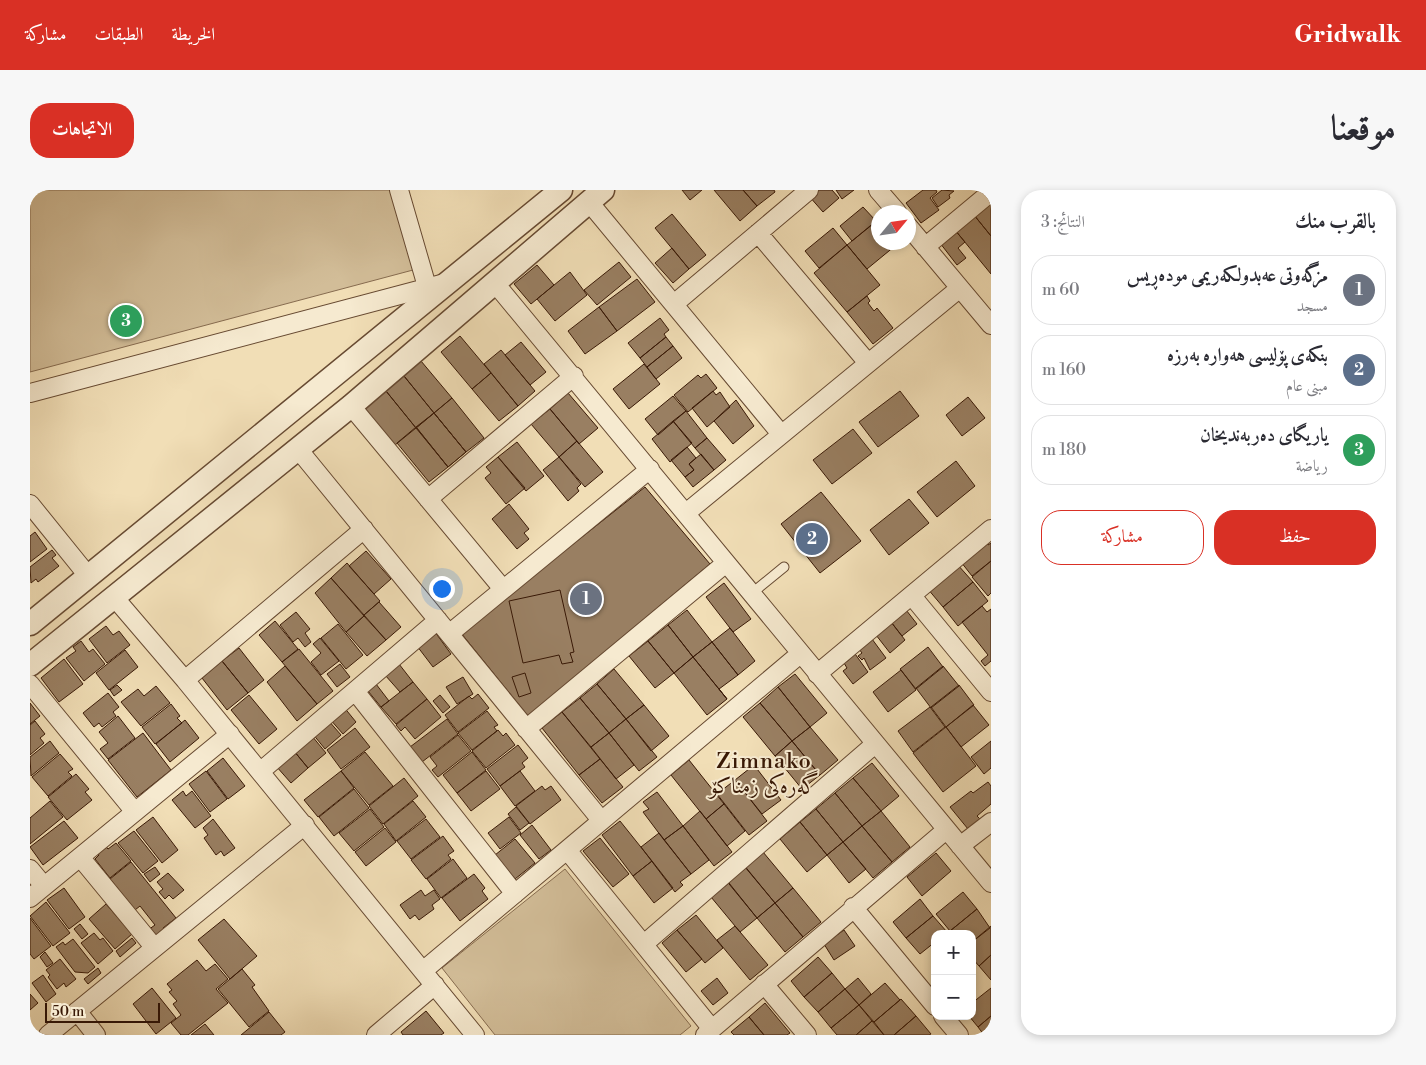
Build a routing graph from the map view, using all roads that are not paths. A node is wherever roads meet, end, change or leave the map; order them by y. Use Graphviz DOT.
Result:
graph roads {
  1 [pos="399,190"];
  2 [pos="561,190"];
  3 [pos="809,190"];
  4 [pos="878,190"];
  5 [pos="991,192"];
  6 [pos="596,196"];
  7 [pos="891,205"];
  8 [pos="758,233"];
  9 [pos="916,235"];
  10 [pos="926,247"];
  11 [pos="494,282"];
  12 [pos="960,288"];
  13 [pos="428,292"];
  14 [pos="674,304"];
  15 [pos="991,326"];
  16 [pos="868,363"];
  17 [pos="574,376"];
  18 [pos="30,393"];
  19 [pos="350,406"];
  20 [pos="781,434"];
  21 [pos="298,449"];
  22 [pos="650,469"];
  23 [pos="185,499"];
  24 [pos="428,499"];
  25 [pos="30,504"];
  26 [pos="686,513"];
  27 [pos="206,523"];
  28 [pos="364,529"];
  29 [pos="991,529"];
  30 [pos="726,563"];
  31 [pos="784,567"];
  32 [pos="90,577"];
  33 [pos="503,589"];
  34 [pos="751,594"];
  35 [pos="912,596"];
  36 [pos="114,597"];
  37 [pos="31,620"];
  38 [pos="443,627"];
  39 [pos="800,654"];
  40 [pos="30,665"];
  41 [pos="817,674"];
  42 [pos="185,680"];
  43 [pos="30,684"];
  44 [pos="355,691"];
  45 [pos="991,692"];
  46 [pos="526,728"];
  47 [pos="230,734"];
  48 [pos="875,744"];
  49 [pos="261,771"];
  50 [pos="135,812"];
  51 [pos="601,820"];
  52 [pos="991,822"];
  53 [pos="305,825"];
  54 [pos="946,830"];
  55 [pos="960,846"];
  56 [pos="566,850"];
  57 [pos="80,857"];
  58 [pos="30,869"];
  59 [pos="991,883"];
  60 [pos="44,886"];
  61 [pos="515,894"];
  62 [pos="30,898"];
  63 [pos="853,907"];
  64 [pos="644,944"];
  65 [pos="154,947"];
  66 [pos="424,970"];
  67 [pos="435,984"];
  68 [pos="764,984"];
  69 [pos="931,1001"];
  70 [pos="77,1011"];
  71 [pos="946,1020"];
  72 [pos="708,1032"];
  73 [pos="48,1035"];
  74 [pos="96,1035"];
  75 [pos="376,1035"];
  76 [pos="475,1035"];
  77 [pos="807,1035"];
  78 [pos="959,1035"];
  1 -- 13 [label="street"];
  2 -- 13 [label="street"];
  3 -- 8 [label="street"];
  4 -- 7 [label="street"];
  5 -- 10 [label="street"];
  6 -- 11 [label="street"];
  6 -- 14 [label="street"];
  8 -- 14 [label="street"];
  8 -- 16 [label="street"];
  9 -- 10 [label="street"];
  10 -- 12 [label="street"];
  11 -- 17 [label="street"];
  11 -- 19 [label="street"];
  12 -- 15 [label="street"];
  12 -- 16 [label="street"];
  13 -- 18 [label="street"];
  13 -- 23 [label="street"];
  14 -- 20 [label="street"];
  16 -- 20 [label="street"];
  17 -- 22 [label="street"];
  17 -- 24 [label="street"];
  19 -- 21 [label="street"];
  19 -- 24 [label="street"];
  20 -- 26 [label="street"];
  21 -- 27 [label="street"];
  21 -- 28 [label="street"];
  22 -- 26 [label="street"];
  22 -- 33 [label="street"];
  23 -- 27 [label="street"];
  23 -- 32 [label="street"];
  24 -- 33 [label="street"];
  25 -- 32 [label="street"];
  26 -- 30 [label="street"];
  27 -- 36 [label="street"];
  28 -- 38 [label="street"];
  28 -- 42 [label="street"];
  29 -- 35 [label="street"];
  30 -- 34 [label="street"];
  30 -- 46 [label="street"];
  31 -- 34 [label="lane"];
  32 -- 37 [label="street"];
  33 -- 38 [label="street"];
  34 -- 39 [label="street"];
  35 -- 41 [label="street"];
  35 -- 45 [label="street"];
  36 -- 40 [label="street"];
  36 -- 42 [label="street"];
  38 -- 44 [label="street"];
  38 -- 46 [label="street"];
  39 -- 41 [label="street"];
  39 -- 51 [label="street"];
  41 -- 48 [label="street"];
  42 -- 47 [label="street"];
  43 -- 50 [label="street"];
  44 -- 49 [label="street"];
  44 -- 61 [label="street"];
  46 -- 51 [label="street"];
  47 -- 49 [label="street"];
  47 -- 50 [label="street"];
  48 -- 54 [label="street"];
  48 -- 64 [label="street"];
  49 -- 53 [label="street"];
  50 -- 57 [label="street"];
  51 -- 56 [label="street"];
  52 -- 55 [label="street"];
  53 -- 65 [label="street"];
  53 -- 66 [label="street"];
  54 -- 55 [label="street"];
  54 -- 63 [label="street"];
  55 -- 59 [label="street"];
  56 -- 61 [label="street"];
  56 -- 64 [label="street"];
  57 -- 60 [label="street"];
  57 -- 65 [label="street"];
  58 -- 60 [label="street"];
  60 -- 62 [label="street"];
  61 -- 66 [label="street"];
  63 -- 68 [label="street"];
  63 -- 69 [label="street"];
  64 -- 72 [label="street"];
  65 -- 70 [label="street"];
  66 -- 67 [label="street"];
  67 -- 75 [label="street"];
  67 -- 76 [label="street"];
  68 -- 72 [label="street"];
  68 -- 77 [label="street"];
  70 -- 73 [label="street"];
  70 -- 74 [label="street"];
  71 -- 78 [label="street"];
}
